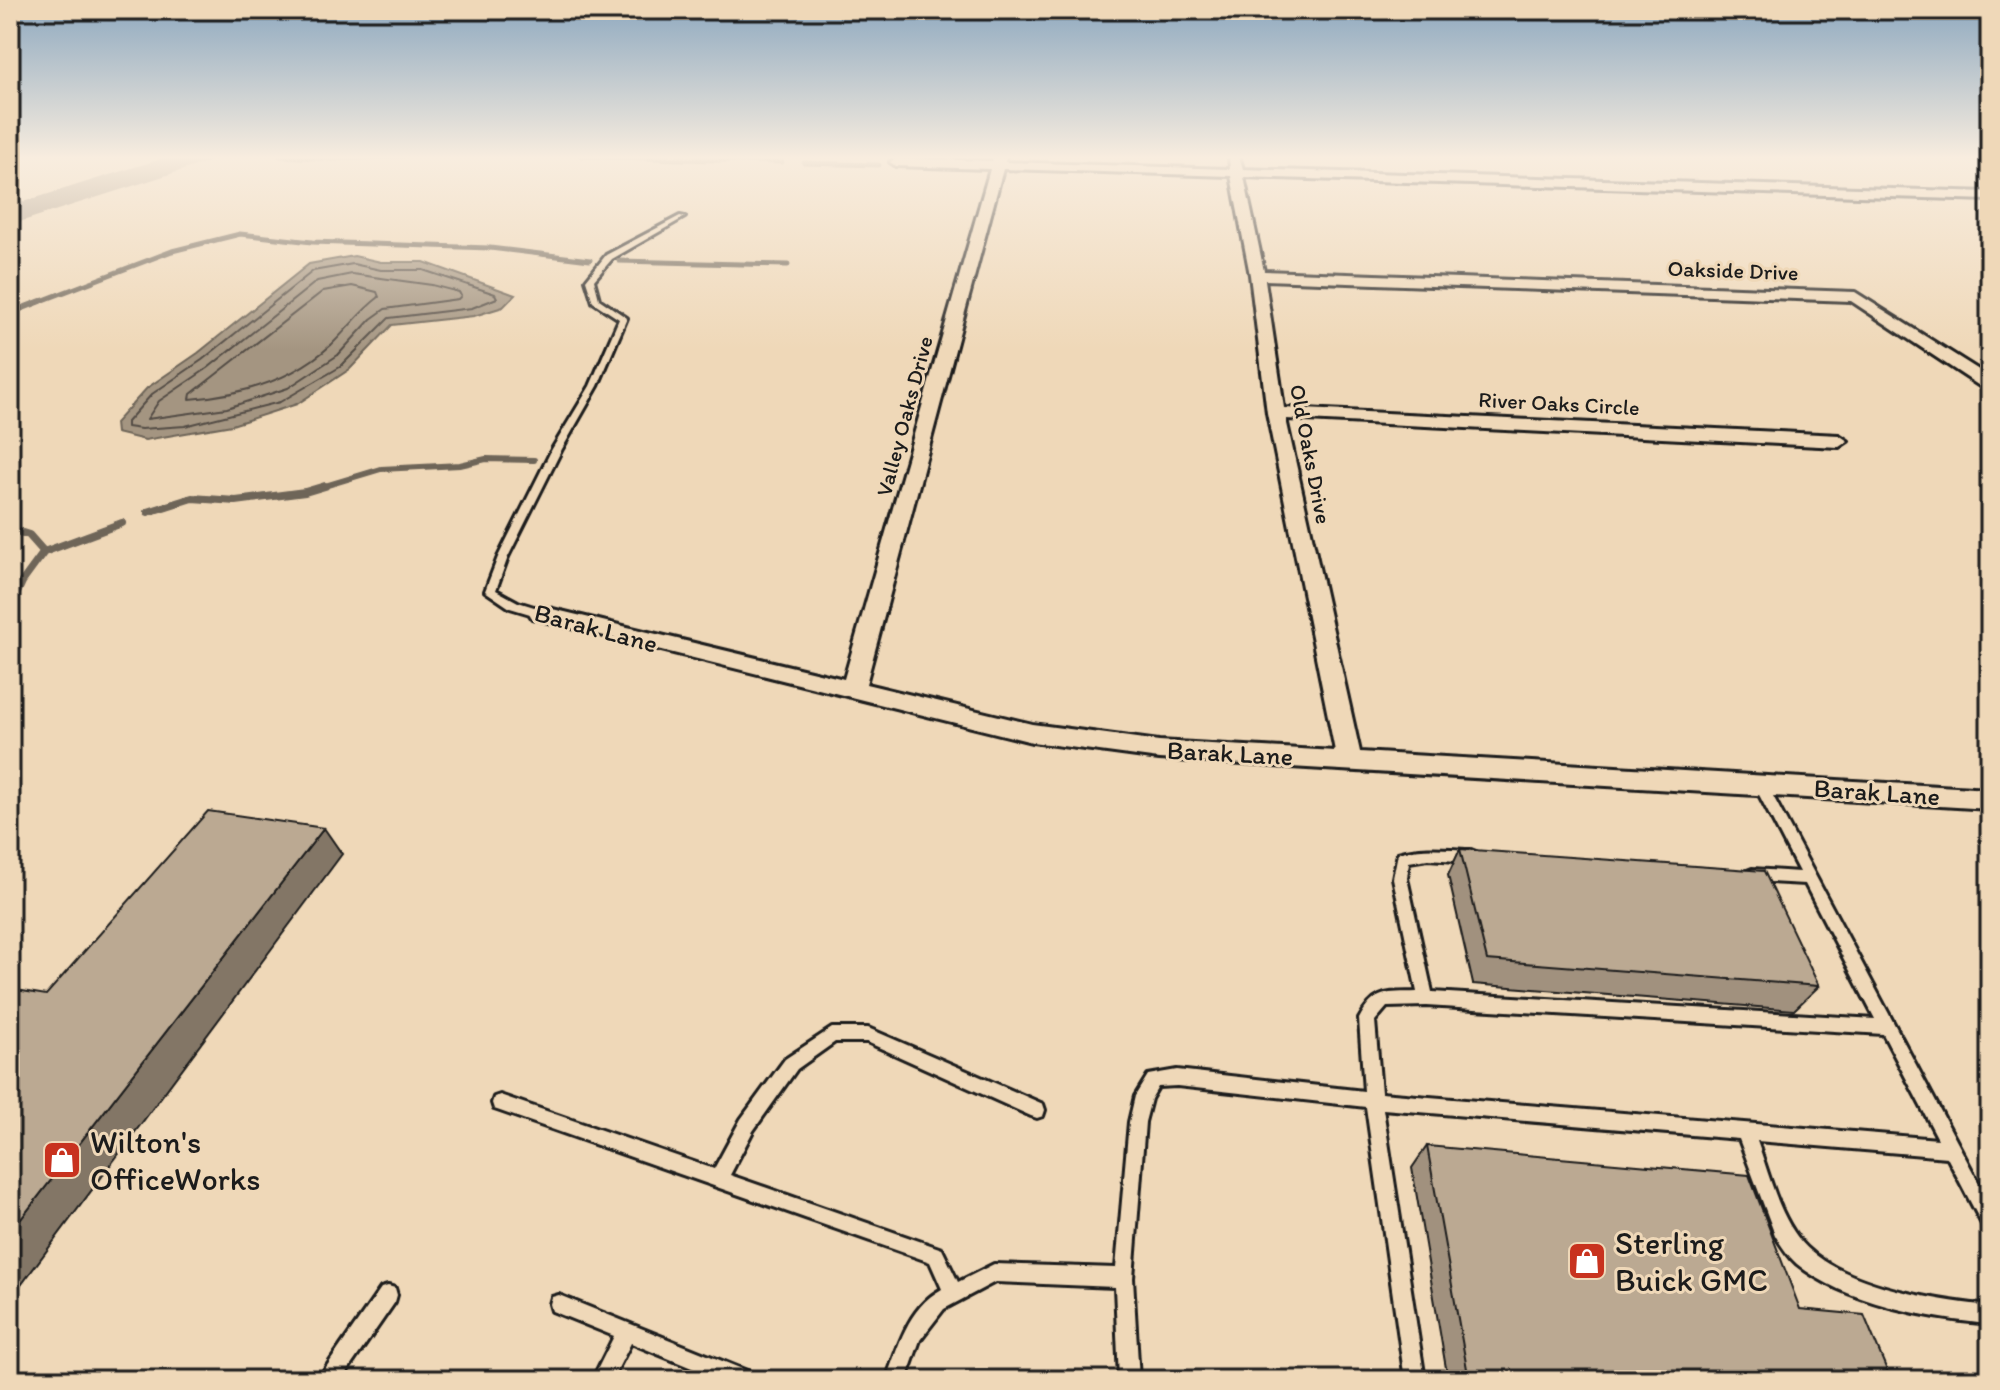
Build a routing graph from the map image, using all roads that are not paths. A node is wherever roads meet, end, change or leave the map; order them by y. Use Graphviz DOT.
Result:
graph roads {
  1 [pos="675,221"];
  2 [pos="982,221"];
  3 [pos="1246,221"];
  4 [pos="1257,275"];
  5 [pos="1990,385"];
  6 [pos="1276,413"];
  7 [pos="1839,441"];
  8 [pos="540,613"];
  9 [pos="853,689"];
  10 [pos="1349,759"];
  11 [pos="1760,785"];
  12 [pos="1990,799"];
  13 [pos="1492,857"];
  14 [pos="1730,873"];
  15 [pos="1809,878"];
  16 [pos="1426,999"];
  17 [pos="1887,1027"];
  18 [pos="1373,1100"];
  19 [pos="500,1103"];
  20 [pos="1037,1110"];
  21 [pos="1745,1132"];
  22 [pos="1951,1149"];
  23 [pos="719,1178"];
  24 [pos="1990,1222"];
  25 [pos="1124,1278"];
  26 [pos="954,1294"];
  27 [pos="388,1295"];
  28 [pos="559,1304"];
  29 [pos="1990,1315"];
  30 [pos="627,1331"];
  31 [pos="329,1380"];
  32 [pos="602,1380"];
  33 [pos="745,1380"];
  34 [pos="896,1380"];
  35 [pos="1129,1380"];
  36 [pos="1415,1380"];
  1 -- 8 [label="lane, Barak Lane"];
  2 -- 9 [label="street, Valley Oaks Drive"];
  3 -- 4 [label="street, Old Oaks Drive"];
  4 -- 5 [label="street, Oakside Drive"];
  4 -- 6 [label="street, Old Oaks Drive"];
  6 -- 7 [label="street, River Oaks Circle"];
  6 -- 10 [label="street, Old Oaks Drive"];
  8 -- 9 [label="street, Barak Lane"];
  9 -- 10 [label="street, Barak Lane"];
  10 -- 11 [label="street, Barak Lane"];
  11 -- 12 [label="street, Barak Lane"];
  11 -- 15 [label="lane"];
  13 -- 16 [label="lane"];
  14 -- 15 [label="lane"];
  15 -- 17 [label="lane"];
  16 -- 17 [label="lane"];
  16 -- 18 [label="lane"];
  17 -- 22 [label="lane"];
  18 -- 21 [label="lane"];
  18 -- 25 [label="lane"];
  18 -- 36 [label="lane"];
  19 -- 23 [label="lane"];
  20 -- 23 [label="lane"];
  21 -- 22 [label="lane"];
  21 -- 29 [label="lane"];
  22 -- 24 [label="lane"];
  23 -- 26 [label="lane"];
  25 -- 26 [label="lane"];
  25 -- 35 [label="lane"];
  26 -- 34 [label="lane"];
  27 -- 31 [label="lane"];
  28 -- 30 [label="lane"];
  30 -- 32 [label="lane"];
  30 -- 33 [label="lane"];
}
